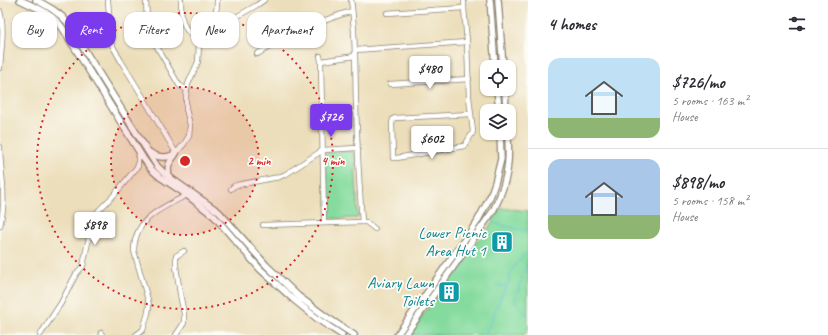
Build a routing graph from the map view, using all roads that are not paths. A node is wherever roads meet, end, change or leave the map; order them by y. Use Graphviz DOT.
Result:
graph roads {
  1 [pos="20,0"];
  2 [pos="36,0"];
  3 [pos="108,0"];
  4 [pos="146,0"];
  5 [pos="181,0"];
  6 [pos="217,0"];
  7 [pos="264,0"];
  8 [pos="350,0"];
  9 [pos="464,0"];
  10 [pos="490,0"];
  11 [pos="498,0"];
  12 [pos="464,8"];
  13 [pos="0,11"];
  14 [pos="352,11"];
  15 [pos="216,12"];
  16 [pos="387,13"];
  17 [pos="239,15"];
  18 [pos="191,35"];
  19 [pos="467,42"];
  20 [pos="200,48"];
  21 [pos="355,53"];
  22 [pos="257,54"];
  23 [pos="494,60"];
  24 [pos="502,60"];
  25 [pos="0,68"];
  26 [pos="469,79"];
  27 [pos="390,84"];
  28 [pos="186,90"];
  29 [pos="471,114"];
  30 [pos="500,140"];
  31 [pos="508,140"];
  32 [pos="0,147"];
  33 [pos="357,148"];
  34 [pos="146,150"];
  35 [pos="323,150"];
  36 [pos="140,153"];
  37 [pos="176,153"];
  38 [pos="169,177"];
  39 [pos="231,189"];
  40 [pos="187,195"];
  41 [pos="362,222"];
  42 [pos="324,223"];
  43 [pos="0,226"];
  44 [pos="263,226"];
  45 [pos="376,229"];
  46 [pos="184,251"];
  47 [pos="40,335"];
  48 [pos="136,335"];
  49 [pos="176,335"];
  50 [pos="342,335"];
  51 [pos="354,335"];
  52 [pos="397,335"];
  53 [pos="405,335"];
  1 -- 36 [label="main road"];
  2 -- 34 [label="main road"];
  3 -- 37 [label="street"];
  4 -- 28 [label="street"];
  5 -- 18 [label="street"];
  6 -- 15 [label="street"];
  7 -- 17 [label="street"];
  8 -- 14 [label="street"];
  9 -- 12 [label="street"];
  10 -- 23 [label="main road"];
  11 -- 24 [label="main road"];
  12 -- 16 [label="street"];
  12 -- 19 [label="street"];
  13 -- 25 [label="street"];
  14 -- 21 [label="street"];
  14 -- 22 [label="street"];
  19 -- 21 [label="street"];
  19 -- 26 [label="street"];
  20 -- 28 [label="street"];
  21 -- 33 [label="street"];
  21 -- 35 [label="street"];
  26 -- 27 [label="street"];
  26 -- 29 [label="street"];
  28 -- 37 [label="street"];
  29 -- 29 [label="street"];
  30 -- 52 [label="main road"];
  31 -- 53 [label="main road"];
  32 -- 43 [label="street"];
  33 -- 35 [label="street"];
  33 -- 41 [label="street"];
  34 -- 37 [label="main road"];
  34 -- 38 [label="main road"];
  35 -- 39 [label="street"];
  35 -- 42 [label="street"];
  36 -- 40 [label="main road"];
  36 -- 47 [label="street"];
  37 -- 38 [label="main road"];
  38 -- 51 [label="main road"];
  40 -- 48 [label="street"];
  40 -- 50 [label="main road"];
  41 -- 42 [label="street"];
  41 -- 45 [label="street"];
  42 -- 44 [label="street"];
  46 -- 49 [label="street"];
}
